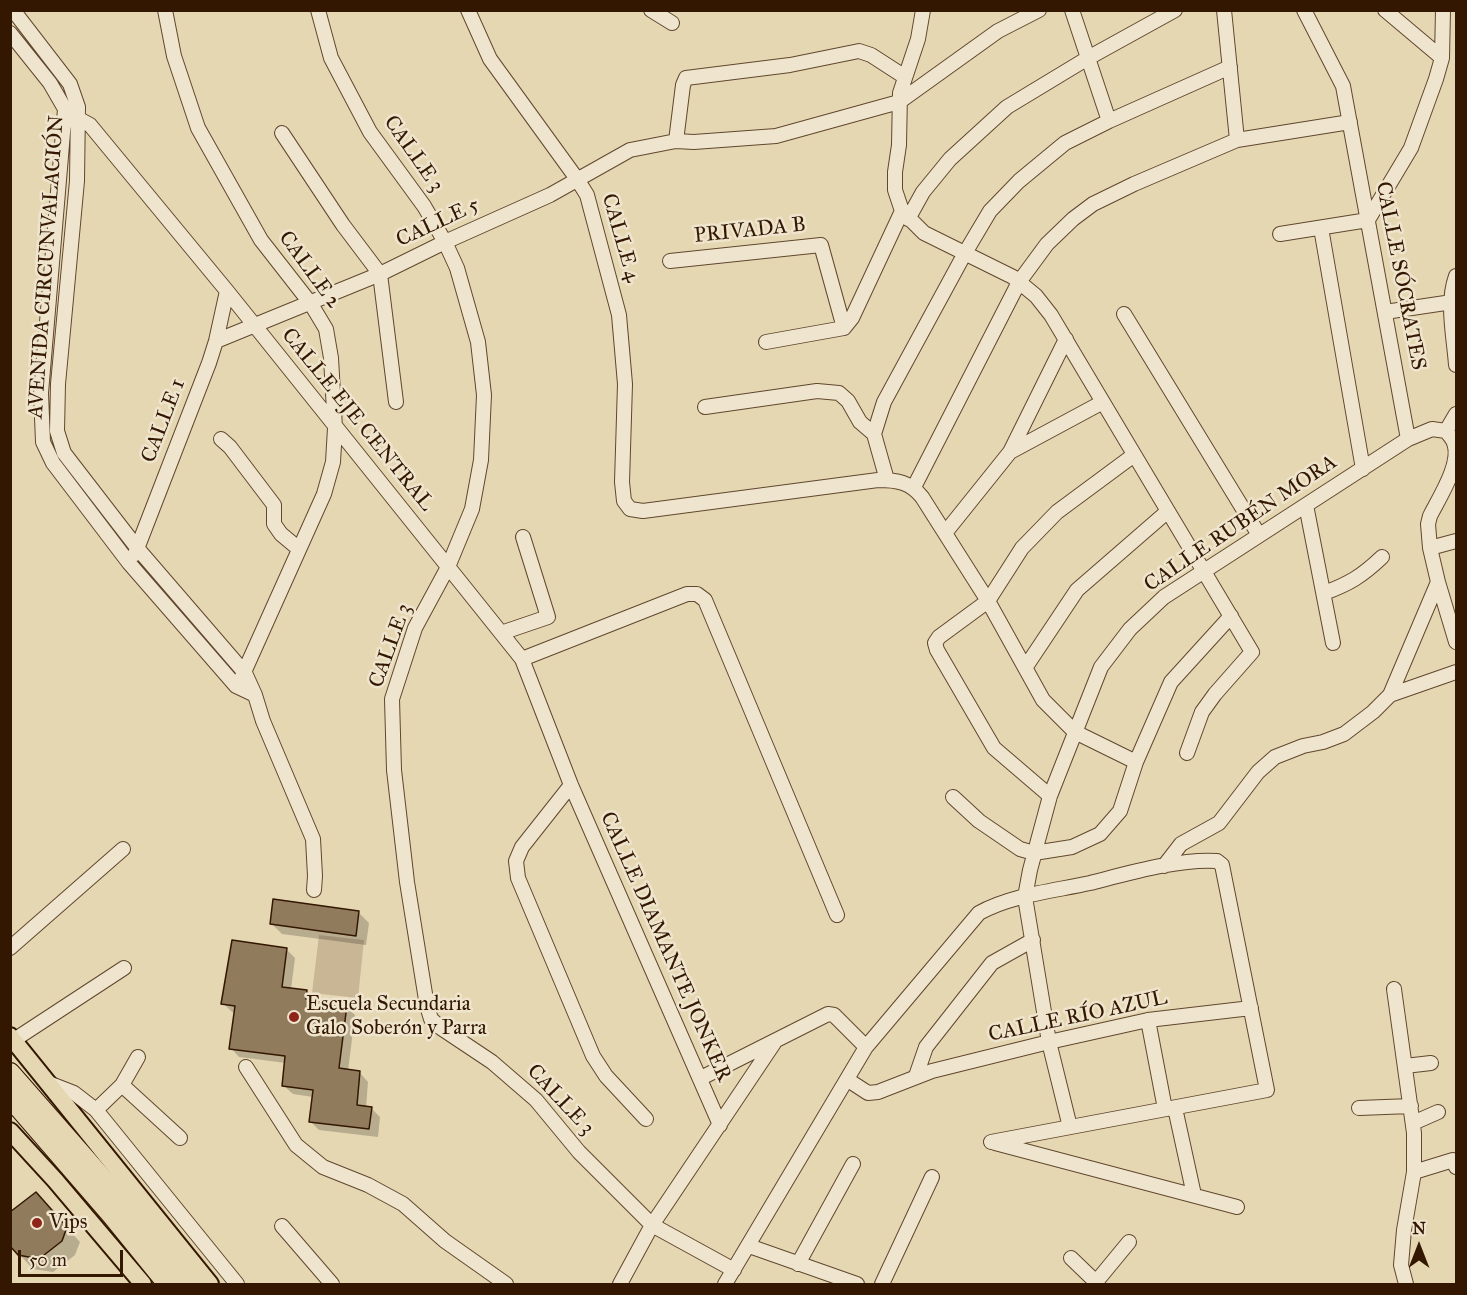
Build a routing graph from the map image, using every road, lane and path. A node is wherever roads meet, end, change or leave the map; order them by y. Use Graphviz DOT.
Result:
graph roads {
  1 [pos="13,10"];
  2 [pos="165,10"];
  3 [pos="318,10"];
  4 [pos="468,10"];
  5 [pos="651,10"];
  6 [pos="923,10"];
  7 [pos="1039,10"];
  8 [pos="1072,10"];
  9 [pos="1175,10"];
  10 [pos="1224,10"];
  11 [pos="1304,10"];
  12 [pos="1385,10"];
  13 [pos="1443,10"];
  14 [pos="672,23"];
  15 [pos="10,33"];
  16 [pos="1088,58"];
  17 [pos="1442,58"];
  18 [pos="1230,67"];
  19 [pos="905,77"];
  20 [pos="899,102"];
  21 [pos="72,114"];
  22 [pos="1109,121"];
  23 [pos="1350,122"];
  24 [pos="282,133"];
  25 [pos="1237,140"];
  26 [pos="676,141"];
  27 [pos="578,179"];
  28 [pos="905,215"];
  29 [pos="1368,220"];
  30 [pos="1321,228"];
  31 [pos="1280,234"];
  32 [pos="445,242"];
  33 [pos="965,253"];
  34 [pos="670,261"];
  35 [pos="380,274"];
  36 [pos="1456,276"];
  37 [pos="1019,282"];
  38 [pos="227,291"];
  39 [pos="1452,302"];
  40 [pos="311,304"];
  41 [pos="1385,312"];
  42 [pos="1124,314"];
  43 [pos="254,327"];
  44 [pos="844,328"];
  45 [pos="1066,339"];
  46 [pos="216,341"];
  47 [pos="766,342"];
  48 [pos="1456,365"];
  49 [pos="396,402"];
  50 [pos="1103,402"];
  51 [pos="705,407"];
  52 [pos="1456,414"];
  53 [pos="335,428"];
  54 [pos="1446,430"];
  55 [pos="873,434"];
  56 [pos="221,439"];
  57 [pos="1408,439"];
  58 [pos="1010,452"];
  59 [pos="1134,455"];
  60 [pos="1363,469"];
  61 [pos="887,480"];
  62 [pos="914,488"];
  63 [pos="1306,505"];
  64 [pos="1168,511"];
  65 [pos="945,533"];
  66 [pos="1260,535"];
  67 [pos="523,537"];
  68 [pos="1456,542"];
  69 [pos="1430,548"];
  70 [pos="138,549"];
  71 [pos="299,549"];
  72 [pos="1382,557"];
  73 [pos="129,563"];
  74 [pos="448,567"];
  75 [pos="1204,572"];
  76 [pos="1438,582"];
  77 [pos="1324,593"];
  78 [pos="988,601"];
  79 [pos="1231,616"];
  80 [pos="501,633"];
  81 [pos="1456,642"];
  82 [pos="1334,643"];
  83 [pos="522,659"];
  84 [pos="1025,668"];
  85 [pos="1456,672"];
  86 [pos="245,673"];
  87 [pos="236,686"];
  88 [pos="255,695"];
  89 [pos="1390,695"];
  90 [pos="1075,732"];
  91 [pos="1187,753"];
  92 [pos="1136,762"];
  93 [pos="571,785"];
  94 [pos="1050,796"];
  95 [pos="953,797"];
  96 [pos="123,849"];
  97 [pos="1034,853"];
  98 [pos="1164,866"];
  99 [pos="314,890"];
  100 [pos="1025,897"];
  101 [pos="837,915"];
  102 [pos="1033,940"];
  103 [pos="10,948"];
  104 [pos="124,968"];
  105 [pos="1394,989"];
  106 [pos="1251,1008"];
  107 [pos="1148,1020"];
  108 [pos="12,1038"];
  109 [pos="1049,1042"];
  110 [pos="774,1043"];
  111 [pos="866,1047"];
  112 [pos="138,1057"];
  113 [pos="1431,1063"];
  114 [pos="1405,1066"];
  115 [pos="246,1067"];
  116 [pos="10,1073"];
  117 [pos="916,1076"];
  118 [pos="701,1078"];
  119 [pos="848,1080"];
  120 [pos="51,1084"];
  121 [pos="122,1085"];
  122 [pos="10,1097"];
  123 [pos="1411,1106"];
  124 [pos="1170,1108"];
  125 [pos="1359,1108"];
  126 [pos="96,1110"];
  127 [pos="1438,1112"];
  128 [pos="646,1119"];
  129 [pos="1413,1123"];
  130 [pos="720,1125"];
  131 [pos="1070,1128"];
  132 [pos="10,1131"];
  133 [pos="180,1138"];
  134 [pos="1455,1163"];
  135 [pos="853,1164"];
  136 [pos="1414,1172"];
  137 [pos="932,1177"];
  138 [pos="1194,1195"];
  139 [pos="1237,1207"];
  140 [pos="652,1225"];
  141 [pos="282,1226"];
  142 [pos="1129,1242"];
  143 [pos="749,1246"];
  144 [pos="1071,1258"];
  145 [pos="798,1264"];
  146 [pos="734,1270"];
  147 [pos="1097,1283"];
  148 [pos="143,1284"];
  149 [pos="168,1284"];
  150 [pos="191,1284"];
  151 [pos="210,1284"];
  152 [pos="237,1284"];
  153 [pos="332,1284"];
  154 [pos="506,1284"];
  155 [pos="620,1284"];
  156 [pos="725,1284"];
  157 [pos="857,1284"];
  158 [pos="882,1284"];
  159 [pos="1406,1284"];
  1 -- 21 [label="street, AVENIDA CIRCUNVALACIÓN"];
  2 -- 40 [label="street, CALLE 2"];
  3 -- 32 [label="street, CALLE 3"];
  4 -- 27 [label="street, CALLE 4"];
  5 -- 14 [label="street"];
  6 -- 19 [label="street"];
  7 -- 20 [label="street"];
  8 -- 16 [label="street"];
  9 -- 16 [label="street"];
  10 -- 18 [label="street"];
  11 -- 23 [label="street, CALLE SÓCRATES"];
  12 -- 17 [label="street"];
  13 -- 17 [label="street"];
  15 -- 21 [label="street, AVENIDA CIRCUNVALACIÓN"];
  16 -- 22 [label="street"];
  16 -- 28 [label="street"];
  17 -- 29 [label="street"];
  18 -- 22 [label="street"];
  18 -- 25 [label="street"];
  19 -- 20 [label="street"];
  19 -- 26 [label="street"];
  20 -- 26 [label="street, CALLE 5"];
  20 -- 28 [label="street"];
  21 -- 38 [label="street, CALLE EJE CENTRAL"];
  21 -- 70 [label="street, AVENIDA CIRCUNVALACIÓN"];
  21 -- 73 [label="street, AVENIDA CIRCUNVALACIÓN"];
  22 -- 33 [label="street"];
  23 -- 25 [label="street"];
  23 -- 29 [label="street, CALLE SÓCRATES"];
  24 -- 35 [label="street"];
  25 -- 37 [label="street"];
  26 -- 27 [label="street, CALLE 5"];
  27 -- 32 [label="street, CALLE 5"];
  27 -- 61 [label="street, CALLE 4"];
  28 -- 33 [label="street"];
  28 -- 44 [label="street"];
  29 -- 30 [label="street"];
  29 -- 41 [label="street, CALLE SÓCRATES"];
  30 -- 31 [label="street"];
  30 -- 60 [label="street"];
  32 -- 35 [label="street, CALLE 5"];
  32 -- 74 [label="street, CALLE 3"];
  33 -- 37 [label="street"];
  33 -- 55 [label="street"];
  34 -- 44 [label="street, PRIVADA B"];
  35 -- 40 [label="street, CALLE 5"];
  35 -- 49 [label="street"];
  36 -- 39 [label="street"];
  37 -- 45 [label="street"];
  37 -- 62 [label="street"];
  38 -- 43 [label="street, CALLE EJE CENTRAL"];
  38 -- 46 [label="street, CALLE 1"];
  39 -- 41 [label="street"];
  39 -- 48 [label="street"];
  40 -- 43 [label="street, CALLE 5"];
  40 -- 53 [label="street, CALLE 2"];
  41 -- 57 [label="street, CALLE SÓCRATES"];
  42 -- 66 [label="street"];
  43 -- 46 [label="street, CALLE 5"];
  43 -- 53 [label="street, CALLE EJE CENTRAL"];
  44 -- 47 [label="street"];
  45 -- 50 [label="street"];
  45 -- 58 [label="street"];
  46 -- 70 [label="street, CALLE 1"];
  50 -- 58 [label="street"];
  50 -- 59 [label="street"];
  51 -- 55 [label="street"];
  52 -- 54 [label="street"];
  53 -- 71 [label="street, CALLE 2"];
  53 -- 74 [label="street, CALLE EJE CENTRAL"];
  54 -- 57 [label="street, CALLE RUBÉN MORA"];
  54 -- 69 [label="street"];
  55 -- 61 [label="street"];
  56 -- 71 [label="street"];
  57 -- 60 [label="street, CALLE RUBÉN MORA"];
  58 -- 65 [label="street"];
  59 -- 64 [label="street"];
  59 -- 78 [label="street"];
  60 -- 63 [label="street, CALLE RUBÉN MORA"];
  61 -- 62 [label="street"];
  62 -- 65 [label="street"];
  63 -- 66 [label="street, CALLE RUBÉN MORA"];
  63 -- 77 [label="street"];
  64 -- 75 [label="street"];
  64 -- 84 [label="street"];
  65 -- 78 [label="street"];
  66 -- 75 [label="street, CALLE RUBÉN MORA"];
  67 -- 80 [label="street"];
  68 -- 69 [label="street"];
  69 -- 76 [label="street"];
  70 -- 73 [label="street, CALLE 1"];
  70 -- 86 [label="street, AVENIDA CIRCUNVALACIÓN"];
  71 -- 86 [label="street, CALLE 2"];
  72 -- 77 [label="street"];
  73 -- 87 [label="street, AVENIDA CIRCUNVALACIÓN"];
  74 -- 80 [label="street, CALLE EJE CENTRAL"];
  74 -- 140 [label="street, CALLE 3"];
  75 -- 79 [label="street"];
  75 -- 90 [label="street, CALLE RUBÉN MORA"];
  76 -- 81 [label="street"];
  76 -- 89 [label="street"];
  77 -- 82 [label="street"];
  78 -- 84 [label="street"];
  78 -- 94 [label="street"];
  79 -- 91 [label="street"];
  79 -- 92 [label="street"];
  80 -- 83 [label="street, CALLE EJE CENTRAL"];
  83 -- 93 [label="street, CALLE EJE CENTRAL"];
  83 -- 101 [label="street"];
  84 -- 90 [label="street"];
  85 -- 89 [label="street"];
  86 -- 87 [label="street, CALLE 2"];
  86 -- 88 [label="street, AVENIDA CIRCUNVALACIÓN"];
  87 -- 88 [label="street, AVENIDA CIRCUNVALACIÓN"];
  88 -- 99 [label="street, AVENIDA CIRCUNVALACIÓN"];
  89 -- 98 [label="street"];
  90 -- 92 [label="street"];
  90 -- 94 [label="street, CALLE RUBÉN MORA"];
  92 -- 97 [label="street"];
  93 -- 118 [label="street, CALLE DIAMANTE JONKER"];
  93 -- 128 [label="street"];
  94 -- 97 [label="street, CALLE RUBÉN MORA"];
  95 -- 97 [label="street"];
  96 -- 103 [label="street"];
  97 -- 100 [label="street, CALLE RUBÉN MORA"];
  98 -- 100 [label="street"];
  98 -- 106 [label="street"];
  100 -- 102 [label="street"];
  100 -- 111 [label="street"];
  102 -- 109 [label="street"];
  102 -- 117 [label="street"];
  104 -- 108 [label="street"];
  105 -- 114 [label="street"];
  106 -- 107 [label="street, CALLE RÍO AZUL"];
  106 -- 124 [label="street"];
  107 -- 109 [label="street, CALLE RÍO AZUL"];
  107 -- 124 [label="street"];
  108 -- 120 [label="main road"];
  109 -- 117 [label="street, CALLE RÍO AZUL"];
  109 -- 131 [label="street"];
  110 -- 111 [label="street"];
  110 -- 118 [label="street"];
  110 -- 130 [label="street"];
  111 -- 119 [label="street"];
  112 -- 121 [label="street"];
  113 -- 114 [label="street"];
  114 -- 123 [label="street"];
  115 -- 154 [label="street"];
  116 -- 150 [label="highway"];
  117 -- 119 [label="street, CALLE RÍO AZUL"];
  118 -- 130 [label="street, CALLE DIAMANTE JONKER"];
  119 -- 143 [label="street"];
  120 -- 126 [label="street"];
  120 -- 151 [label="main road"];
  121 -- 126 [label="street"];
  121 -- 133 [label="street"];
  122 -- 149 [label="highway"];
  123 -- 125 [label="street"];
  123 -- 129 [label="street"];
  124 -- 131 [label="street"];
  124 -- 138 [label="street"];
  126 -- 152 [label="street"];
  127 -- 129 [label="street"];
  129 -- 136 [label="street"];
  130 -- 140 [label="street"];
  131 -- 138 [label="street"];
  132 -- 148 [label="main road"];
  134 -- 136 [label="street"];
  135 -- 145 [label="street"];
  136 -- 159 [label="street"];
  137 -- 158 [label="street"];
  138 -- 139 [label="street"];
  140 -- 146 [label="street, CALLE 3"];
  140 -- 155 [label="street"];
  141 -- 153 [label="street"];
  142 -- 147 [label="street"];
  143 -- 145 [label="street"];
  143 -- 146 [label="street"];
  144 -- 147 [label="street"];
  145 -- 157 [label="street"];
  146 -- 156 [label="street"];
}
